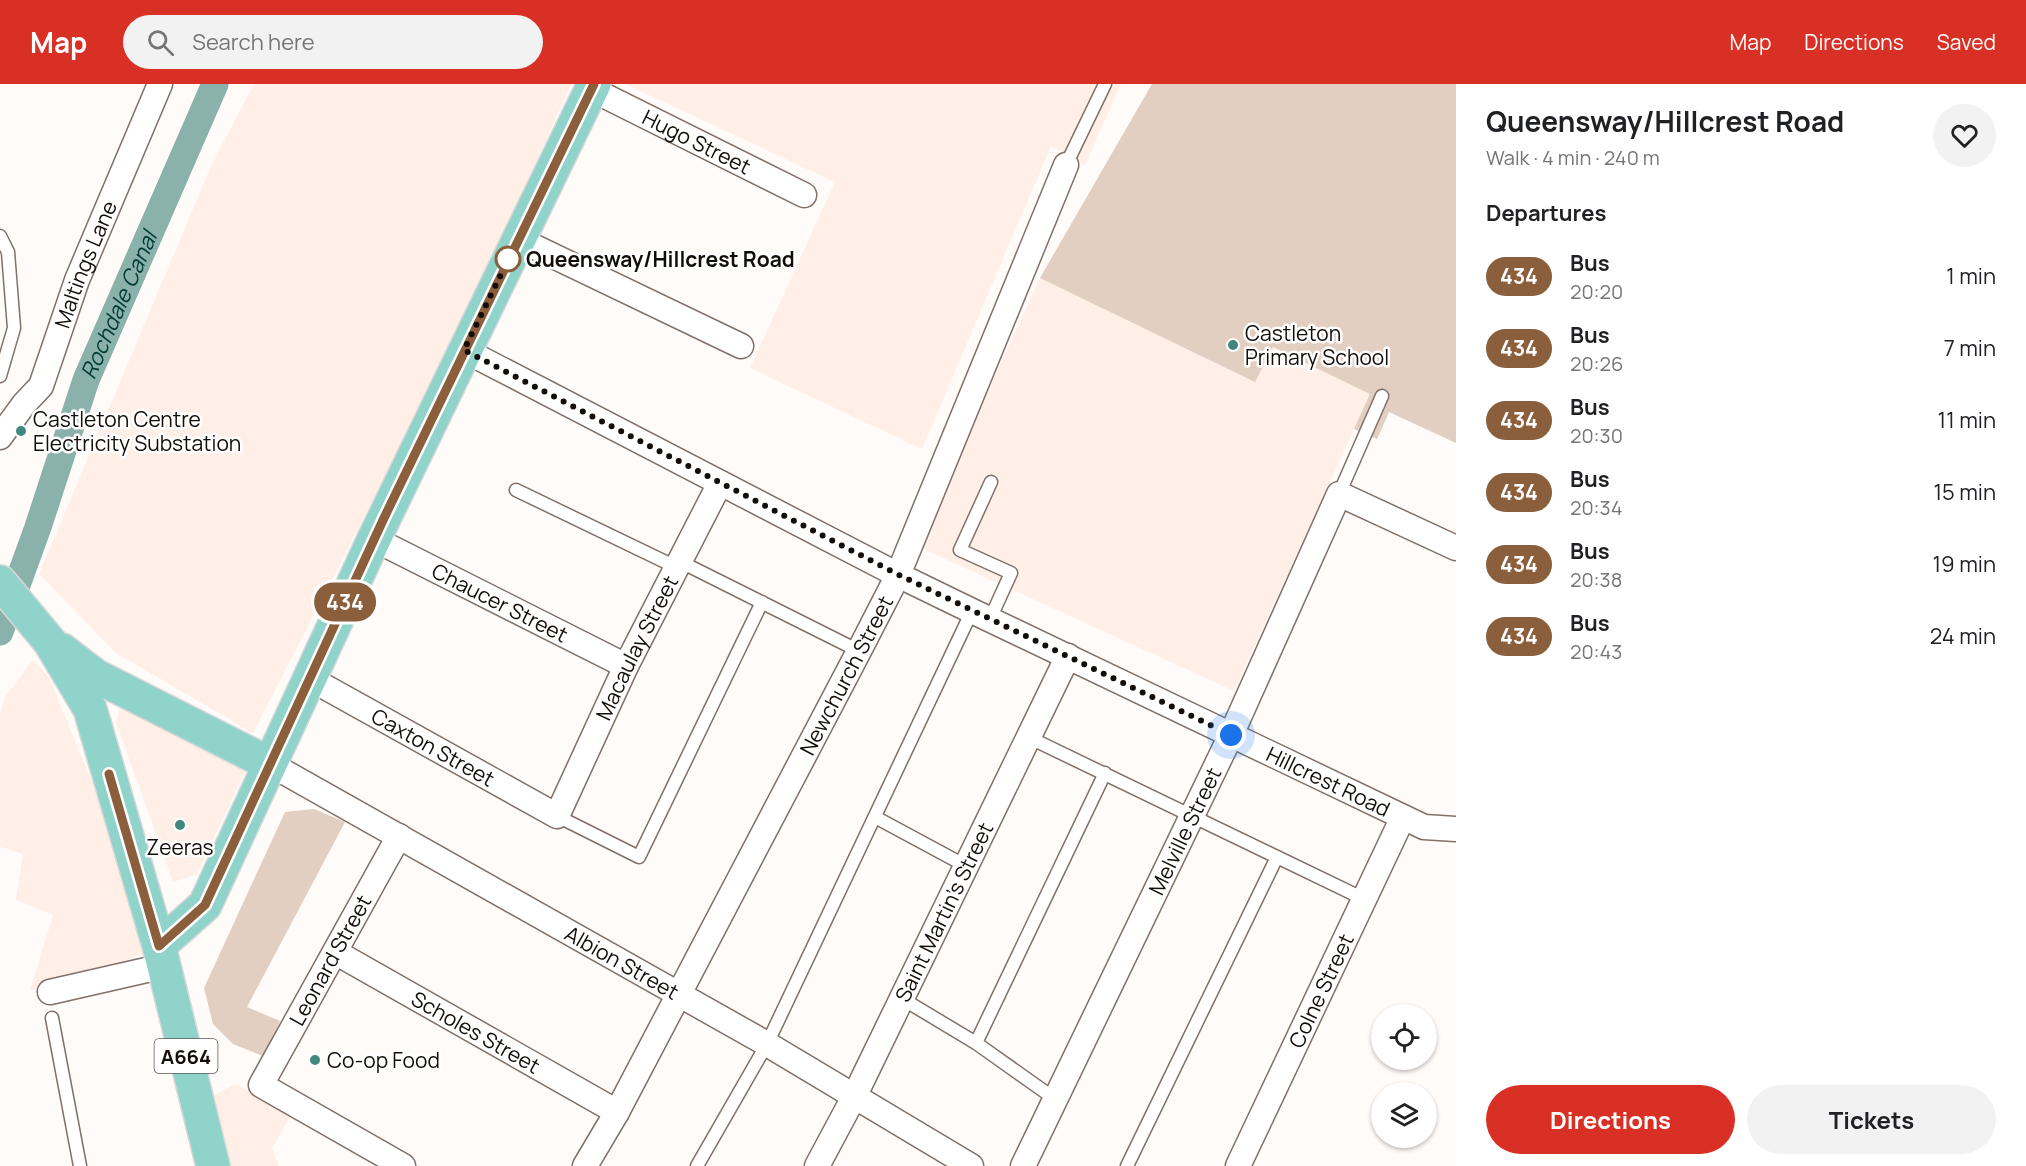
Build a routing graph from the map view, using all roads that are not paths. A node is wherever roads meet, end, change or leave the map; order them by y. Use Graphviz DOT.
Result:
graph roads {
  1 [pos="159,84"];
  2 [pos="1105,84"];
  3 [pos="592,86"];
  4 [pos="1066,165"];
  5 [pos="804,195"];
  6 [pos="0,237"];
  7 [pos="518,239"];
  8 [pos="741,346"];
  9 [pos="464,350"];
  10 [pos="0,376"];
  11 [pos="1382,396"];
  12 [pos="0,437"];
  13 [pos="991,482"];
  14 [pos="720,483"];
  15 [pos="516,490"];
  16 [pos="1339,494"];
  17 [pos="374,539"];
  18 [pos="1456,548"];
  19 [pos="679,565"];
  20 [pos="897,574"];
  21 [pos="0,582"];
  22 [pos="762,602"];
  23 [pos="981,615"];
  24 [pos="44,635"];
  25 [pos="859,651"];
  26 [pos="1068,656"];
  27 [pos="626,666"];
  28 [pos="309,678"];
  29 [pos="1231,735"];
  30 [pos="1028,737"];
  31 [pos="270,764"];
  32 [pos="1105,773"];
  33 [pos="557,816"];
  34 [pos="1192,816"];
  35 [pos="874,817"];
  36 [pos="1403,817"];
  37 [pos="1456,829"];
  38 [pos="399,836"];
  39 [pos="1277,857"];
  40 [pos="966,866"];
  41 [pos="1364,899"];
  42 [pos="335,952"];
  43 [pos="162,956"];
  44 [pos="50,992"];
  45 [pos="678,995"];
  46 [pos="902,998"];
  47 [pos="52,1018"];
  48 [pos="976,1043"];
  49 [pos="767,1044"];
  50 [pos="855,1095"];
  51 [pos="1055,1099"];
  52 [pos="617,1112"];
  53 [pos="80,1166"];
  54 [pos="213,1166"];
  55 [pos="403,1166"];
  56 [pos="585,1166"];
  57 [pos="697,1166"];
  58 [pos="817,1166"];
  59 [pos="971,1166"];
  60 [pos="1023,1166"];
  61 [pos="1127,1166"];
  62 [pos="1238,1166"];
  1 -- 12 [label="street, Maltings Lane"];
  2 -- 4 [label="lane"];
  3 -- 5 [label="street, Hugo Street"];
  3 -- 7 [label="main road"];
  4 -- 20 [label="street, Newchurch Street"];
  6 -- 10 [label="lane"];
  7 -- 8 [label="street"];
  7 -- 9 [label="main road"];
  9 -- 14 [label="street, Hillcrest Road"];
  9 -- 17 [label="main road"];
  11 -- 16 [label="lane"];
  13 -- 23 [label="lane"];
  14 -- 19 [label="street, Macaulay Street"];
  14 -- 20 [label="street, Hillcrest Road"];
  15 -- 19 [label="lane"];
  16 -- 18 [label="street"];
  16 -- 29 [label="street, Melville Street"];
  17 -- 27 [label="street, Chaucer Street"];
  17 -- 28 [label="main road"];
  19 -- 22 [label="lane"];
  19 -- 27 [label="street, Macaulay Street"];
  20 -- 23 [label="street, Hillcrest Road"];
  20 -- 25 [label="street, Newchurch Street"];
  21 -- 24 [label="main road, A664"];
  22 -- 25 [label="lane"];
  22 -- 33 [label="lane"];
  23 -- 26 [label="street, Hillcrest Road"];
  23 -- 35 [label="lane"];
  24 -- 31 [label="main road"];
  24 -- 43 [label="main road, A664"];
  25 -- 45 [label="street, Newchurch Street"];
  26 -- 29 [label="street, Hillcrest Road"];
  26 -- 30 [label="street, Saint Martin's Street"];
  27 -- 33 [label="street, Macaulay Street"];
  28 -- 31 [label="main road"];
  28 -- 33 [label="street, Caxton Street"];
  29 -- 34 [label="street, Melville Street"];
  29 -- 36 [label="street, Hillcrest Road"];
  30 -- 32 [label="lane"];
  30 -- 40 [label="street, Saint Martin's Street"];
  31 -- 38 [label="street, Albion Street"];
  31 -- 43 [label="main road"];
  32 -- 34 [label="lane"];
  32 -- 48 [label="lane"];
  34 -- 39 [label="lane"];
  34 -- 51 [label="street, Melville Street"];
  35 -- 40 [label="lane"];
  35 -- 49 [label="lane"];
  36 -- 37 [label="street, Hillcrest Road"];
  36 -- 41 [label="street, Colne Street"];
  38 -- 42 [label="street, Leonard Street"];
  38 -- 45 [label="street, Albion Street"];
  39 -- 41 [label="lane"];
  39 -- 61 [label="lane"];
  40 -- 46 [label="street, Saint Martin's Street"];
  41 -- 62 [label="street, Colne Street"];
  42 -- 52 [label="street, Scholes Street"];
  42 -- 55 [label="street, Leonard Street"];
  43 -- 44 [label="street"];
  43 -- 54 [label="main road, A664"];
  45 -- 49 [label="street, Albion Street"];
  45 -- 52 [label="street, Newchurch Street"];
  46 -- 48 [label="lane"];
  46 -- 50 [label="street, Saint Martin's Street"];
  47 -- 53 [label="lane"];
  48 -- 51 [label="lane"];
  49 -- 50 [label="street, Albion Street"];
  49 -- 57 [label="lane"];
  50 -- 58 [label="street, Saint Martin's Street"];
  50 -- 59 [label="street, Albion Street"];
  51 -- 60 [label="street, Melville Street"];
  52 -- 56 [label="street, Newchurch Street"];
}
